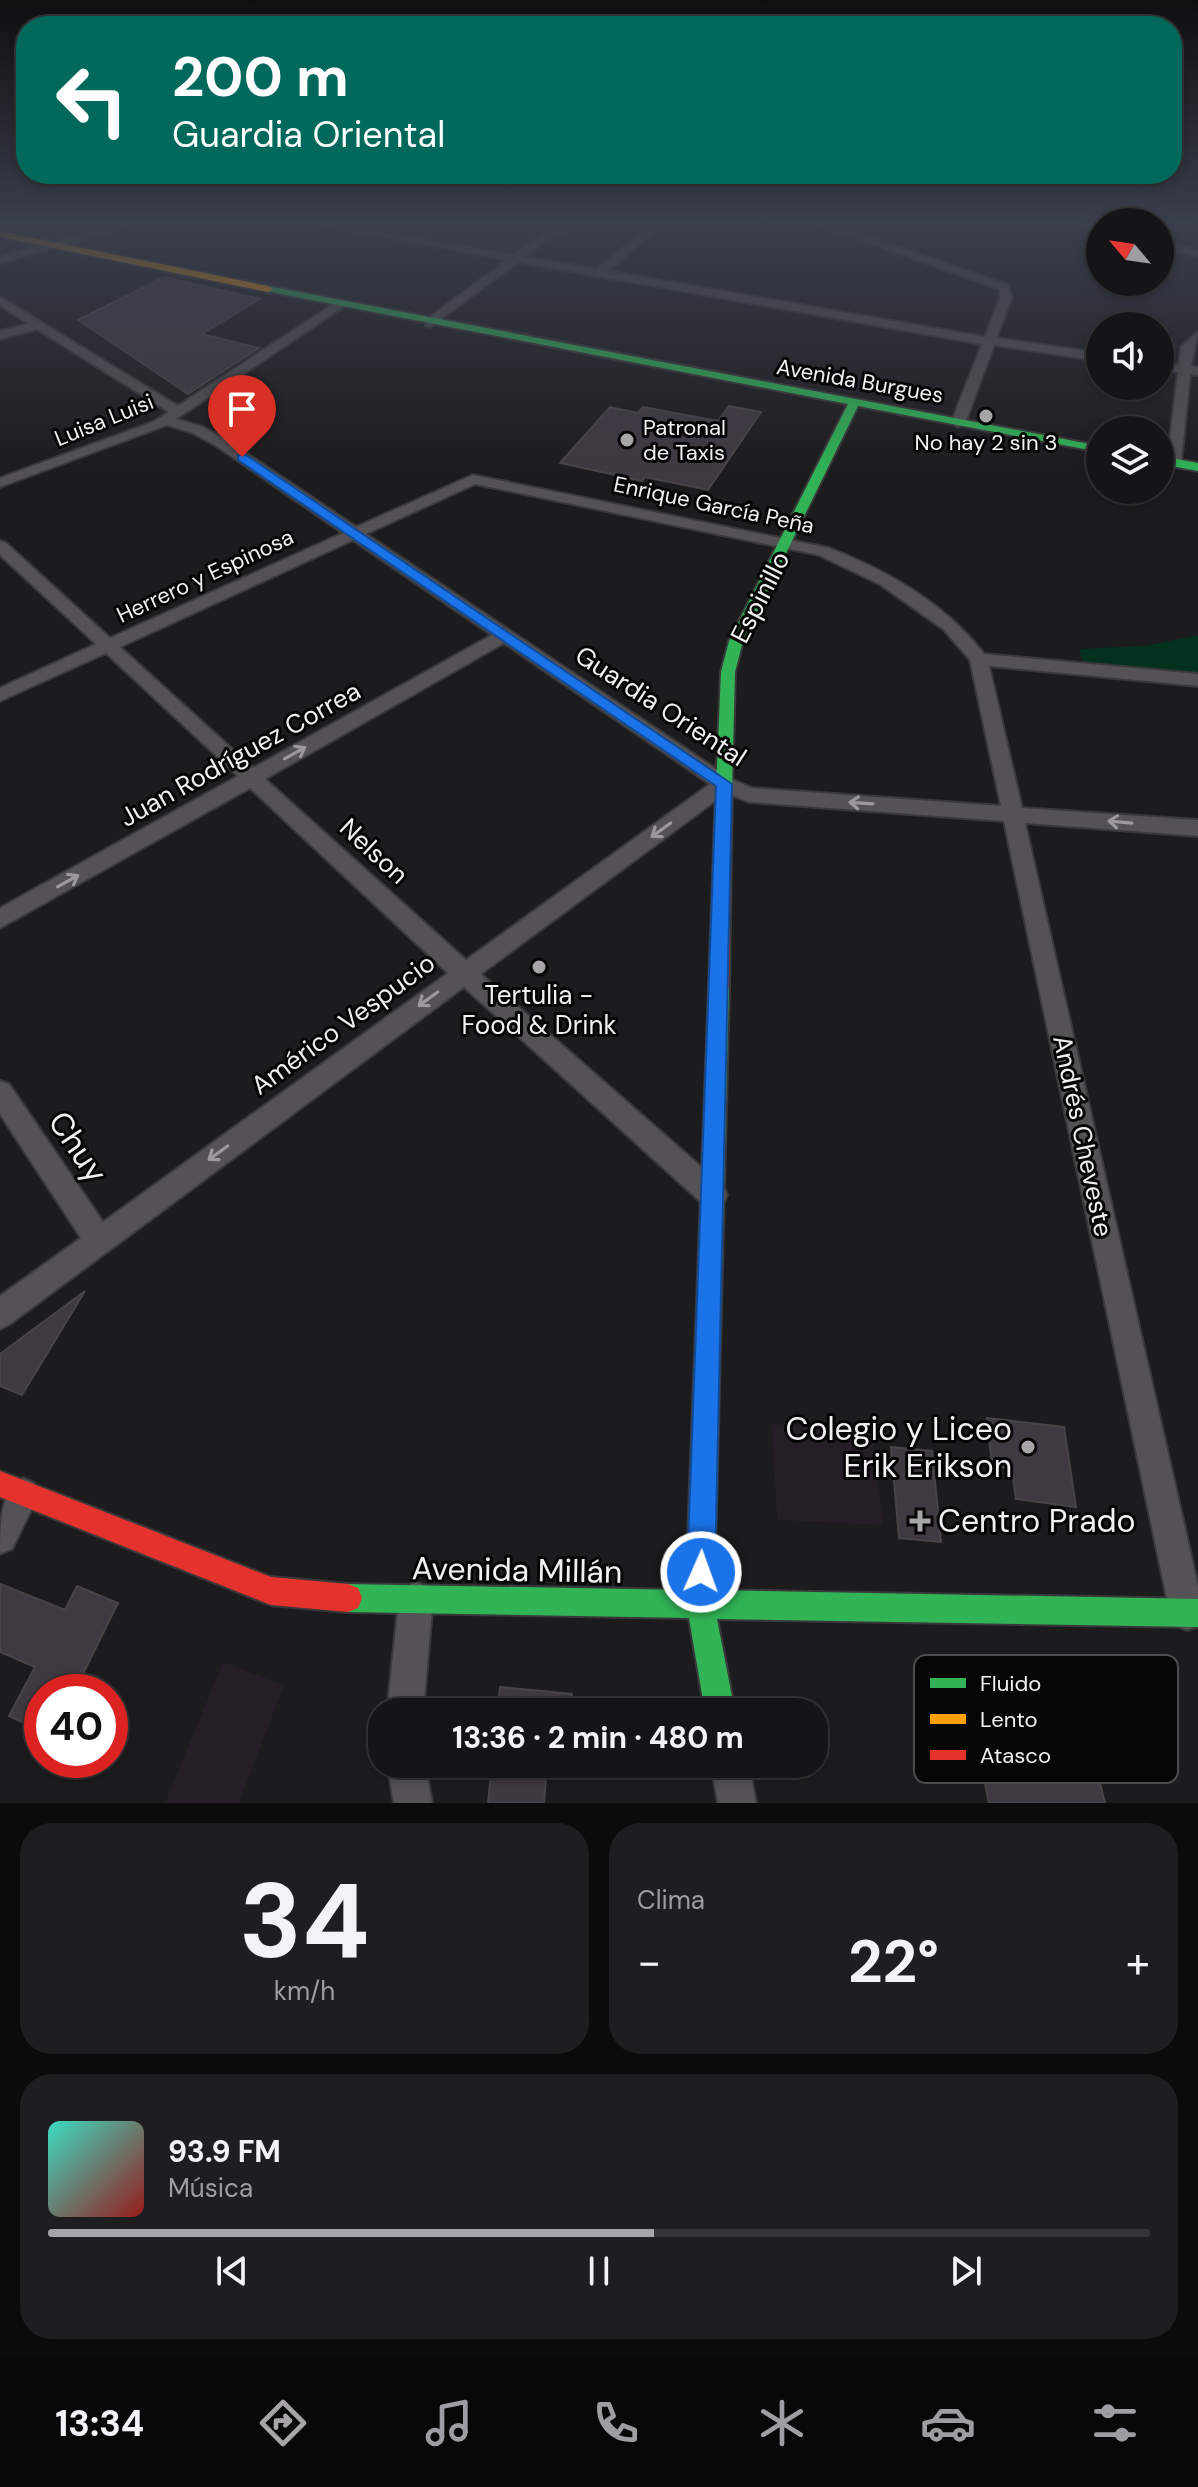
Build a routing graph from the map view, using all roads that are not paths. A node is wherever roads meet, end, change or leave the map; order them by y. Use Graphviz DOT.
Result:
graph roads {
  1 [pos="9,306"];
  2 [pos="337,306"];
  3 [pos="345,306"];
  4 [pos="452,306"];
  5 [pos="786,306"];
  6 [pos="1002,306"];
  7 [pos="430,323"];
  8 [pos="38,325"];
  9 [pos="0,335"];
  10 [pos="1198,336"];
  11 [pos="989,341"];
  12 [pos="1086,355"];
  13 [pos="1191,370"];
  14 [pos="853,405"];
  15 [pos="172,416"];
  16 [pos="958,423"];
  17 [pos="1174,435"];
  18 [pos="1086,446"];
  19 [pos="1174,463"];
  20 [pos="1198,467"];
  21 [pos="473,479"];
  22 [pos="0,483"];
  23 [pos="352,534"];
  24 [pos="787,543"];
  25 [pos="0,546"];
  26 [pos="505,635"];
  27 [pos="108,645"];
  28 [pos="979,659"];
  29 [pos="1198,680"];
  30 [pos="0,695"];
  31 [pos="253,777"];
  32 [pos="724,784"];
  33 [pos="1014,813"];
  34 [pos="1198,828"];
  35 [pos="0,919"];
  36 [pos="464,973"];
  37 [pos="0,1092"];
  38 [pos="713,1195"];
  39 [pos="99,1240"];
  40 [pos="0,1314"];
  41 [pos="12,1489"];
  42 [pos="0,1537"];
  43 [pos="416,1599"];
  44 [pos="700,1603"];
  45 [pos="1192,1613"];
  46 [pos="406,1698"];
  47 [pos="717,1698"];
  48 [pos="409,1778"];
  49 [pos="733,1778"];
  50 [pos="413,1803"];
  51 [pos="737,1803"];
  1 -- 8 [label="street, Guardia Oriental"];
  2 -- 15 [label="street, Luisa Luisi"];
  3 -- 7 [label="street, Avenida Burgues"];
  4 -- 7 [label="street"];
  5 -- 11 [label="street"];
  6 -- 11 [label="street"];
  7 -- 14 [label="street, Avenida Burgues"];
  8 -- 9 [label="street"];
  8 -- 15 [label="street, Guardia Oriental"];
  10 -- 13 [label="street"];
  11 -- 12 [label="street"];
  11 -- 16 [label="street"];
  13 -- 17 [label="street"];
  14 -- 16 [label="street, Avenida Burgues"];
  14 -- 24 [label="street, Espinillo"];
  15 -- 22 [label="street, Luisa Luisi"];
  15 -- 23 [label="street, Guardia Oriental"];
  16 -- 18 [label="street, Avenida Burgues"];
  19 -- 20 [label="street"];
  21 -- 23 [label="street, Herrero y Espinosa"];
  21 -- 24 [label="street, Enrique García Peña"];
  23 -- 26 [label="street, Guardia Oriental"];
  23 -- 27 [label="street, Herrero y Espinosa"];
  24 -- 28 [label="street, Enrique García Peña"];
  24 -- 32 [label="street, Espinillo"];
  25 -- 27 [label="street, Nelson"];
  31 -- 26 [label="street, Juan Rodríguez Correa, one-way"];
  26 -- 32 [label="street, Guardia Oriental"];
  27 -- 30 [label="street, Herrero y Espinosa"];
  27 -- 31 [label="street, Nelson"];
  28 -- 29 [label="street"];
  28 -- 33 [label="street, Andrés Cheveste"];
  35 -- 31 [label="street, Juan Rodríguez Correa, one-way"];
  31 -- 36 [label="street, Nelson"];
  33 -- 32 [label="street, Guardia Oriental, one-way"];
  32 -- 36 [label="street, Américo Vespucio, one-way"];
  32 -- 38 [label="street, Espinillo"];
  34 -- 33 [label="street, Guardia Oriental, one-way"];
  33 -- 45 [label="street, Andrés Cheveste"];
  36 -- 38 [label="street, Nelson"];
  36 -- 39 [label="street, Américo Vespucio, one-way"];
  37 -- 39 [label="street, Chuy"];
  38 -- 44 [label="street, Espinillo"];
  39 -- 40 [label="street, Américo Vespucio"];
  41 -- 42 [label="street"];
  41 -- 43 [label="street, Avenida Millán"];
  43 -- 44 [label="street, Avenida Millán"];
  43 -- 46 [label="street"];
  44 -- 45 [label="street, Avenida Millán"];
  44 -- 47 [label="street, Espinillo"];
  48 -- 50 [label="street"];
  49 -- 51 [label="street"];
}
